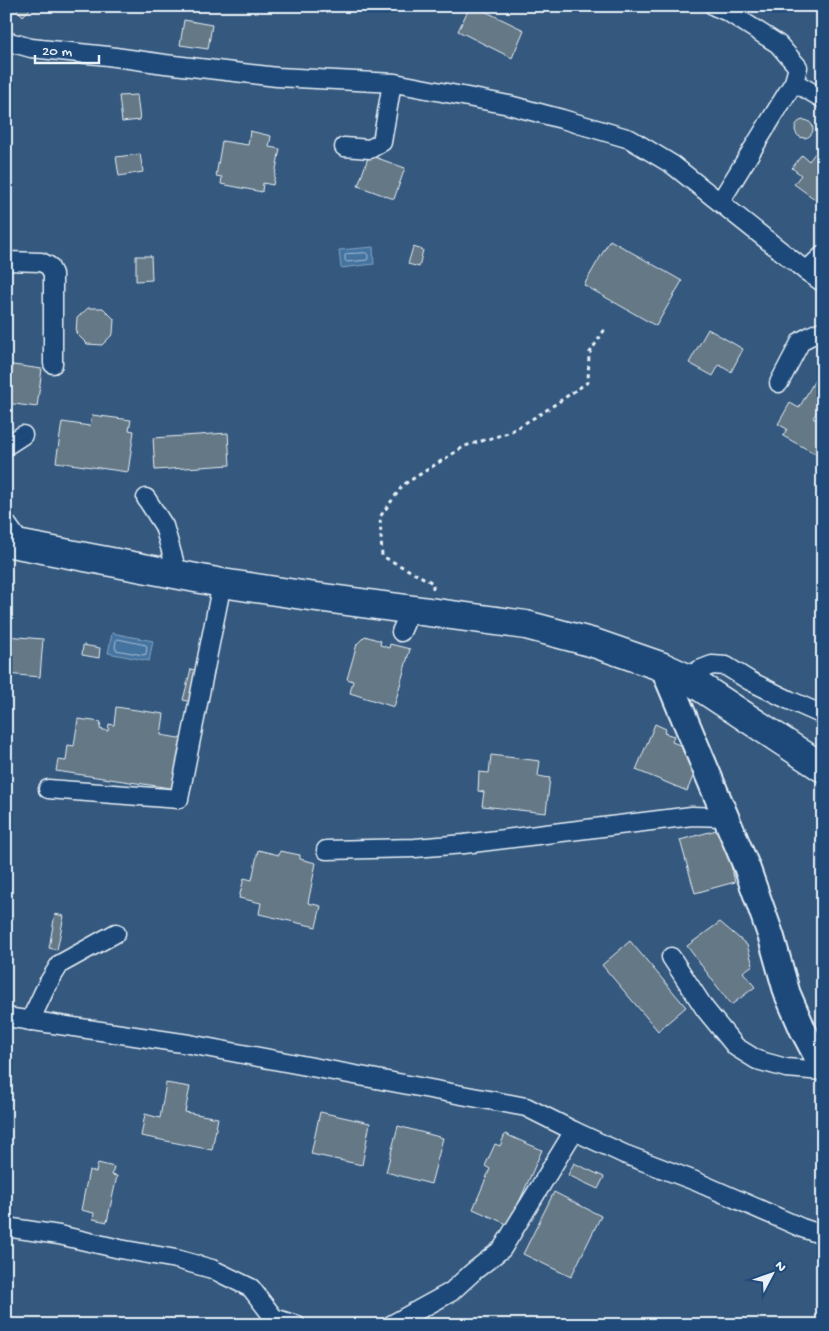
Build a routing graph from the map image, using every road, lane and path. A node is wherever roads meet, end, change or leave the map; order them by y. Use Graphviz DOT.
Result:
graph roads {
  1 [pos="714,6"];
  2 [pos="6,41"];
  3 [pos="794,82"];
  4 [pos="392,83"];
  5 [pos="823,99"];
  6 [pos="344,147"];
  7 [pos="720,202"];
  8 [pos="823,255"];
  9 [pos="6,261"];
  10 [pos="806,271"];
  11 [pos="823,283"];
  12 [pos="605,329"];
  13 [pos="823,332"];
  14 [pos="53,364"];
  15 [pos="779,383"];
  16 [pos="23,435"];
  17 [pos="6,446"];
  18 [pos="146,498"];
  19 [pos="6,523"];
  20 [pos="14,544"];
  21 [pos="178,575"];
  22 [pos="222,583"];
  23 [pos="415,618"];
  24 [pos="204,629"];
  25 [pos="675,672"];
  26 [pos="823,715"];
  27 [pos="823,768"];
  28 [pos="48,789"];
  29 [pos="725,817"];
  30 [pos="326,850"];
  31 [pos="116,933"];
  32 [pos="671,957"];
  33 [pos="6,1017"];
  34 [pos="30,1021"];
  35 [pos="823,1070"];
  36 [pos="574,1131"];
  37 [pos="6,1227"];
  38 [pos="823,1235"];
  39 [pos="296,1325"];
  40 [pos="391,1325"];
  1 -- 3 [label="street"];
  2 -- 4 [label="street"];
  3 -- 5 [label="street"];
  3 -- 7 [label="street"];
  4 -- 6 [label="street"];
  4 -- 7 [label="street"];
  7 -- 10 [label="street"];
  8 -- 10 [label="street"];
  9 -- 14 [label="street"];
  10 -- 11 [label="street"];
  12 -- 23 [label="path"];
  13 -- 15 [label="street"];
  16 -- 17 [label="street"];
  18 -- 21 [label="street"];
  19 -- 20 [label="street"];
  20 -- 21 [label="main road"];
  21 -- 22 [label="main road"];
  22 -- 23 [label="main road"];
  22 -- 24 [label="street"];
  22 -- 28 [label="street"];
  23 -- 25 [label="main road"];
  25 -- 26 [label="street"];
  25 -- 27 [label="main road"];
  25 -- 29 [label="street"];
  29 -- 30 [label="street"];
  29 -- 35 [label="street"];
  31 -- 34 [label="street"];
  32 -- 35 [label="street"];
  33 -- 34 [label="street"];
  34 -- 36 [label="street"];
  36 -- 38 [label="street"];
  36 -- 40 [label="street"];
  37 -- 39 [label="street"];
}
